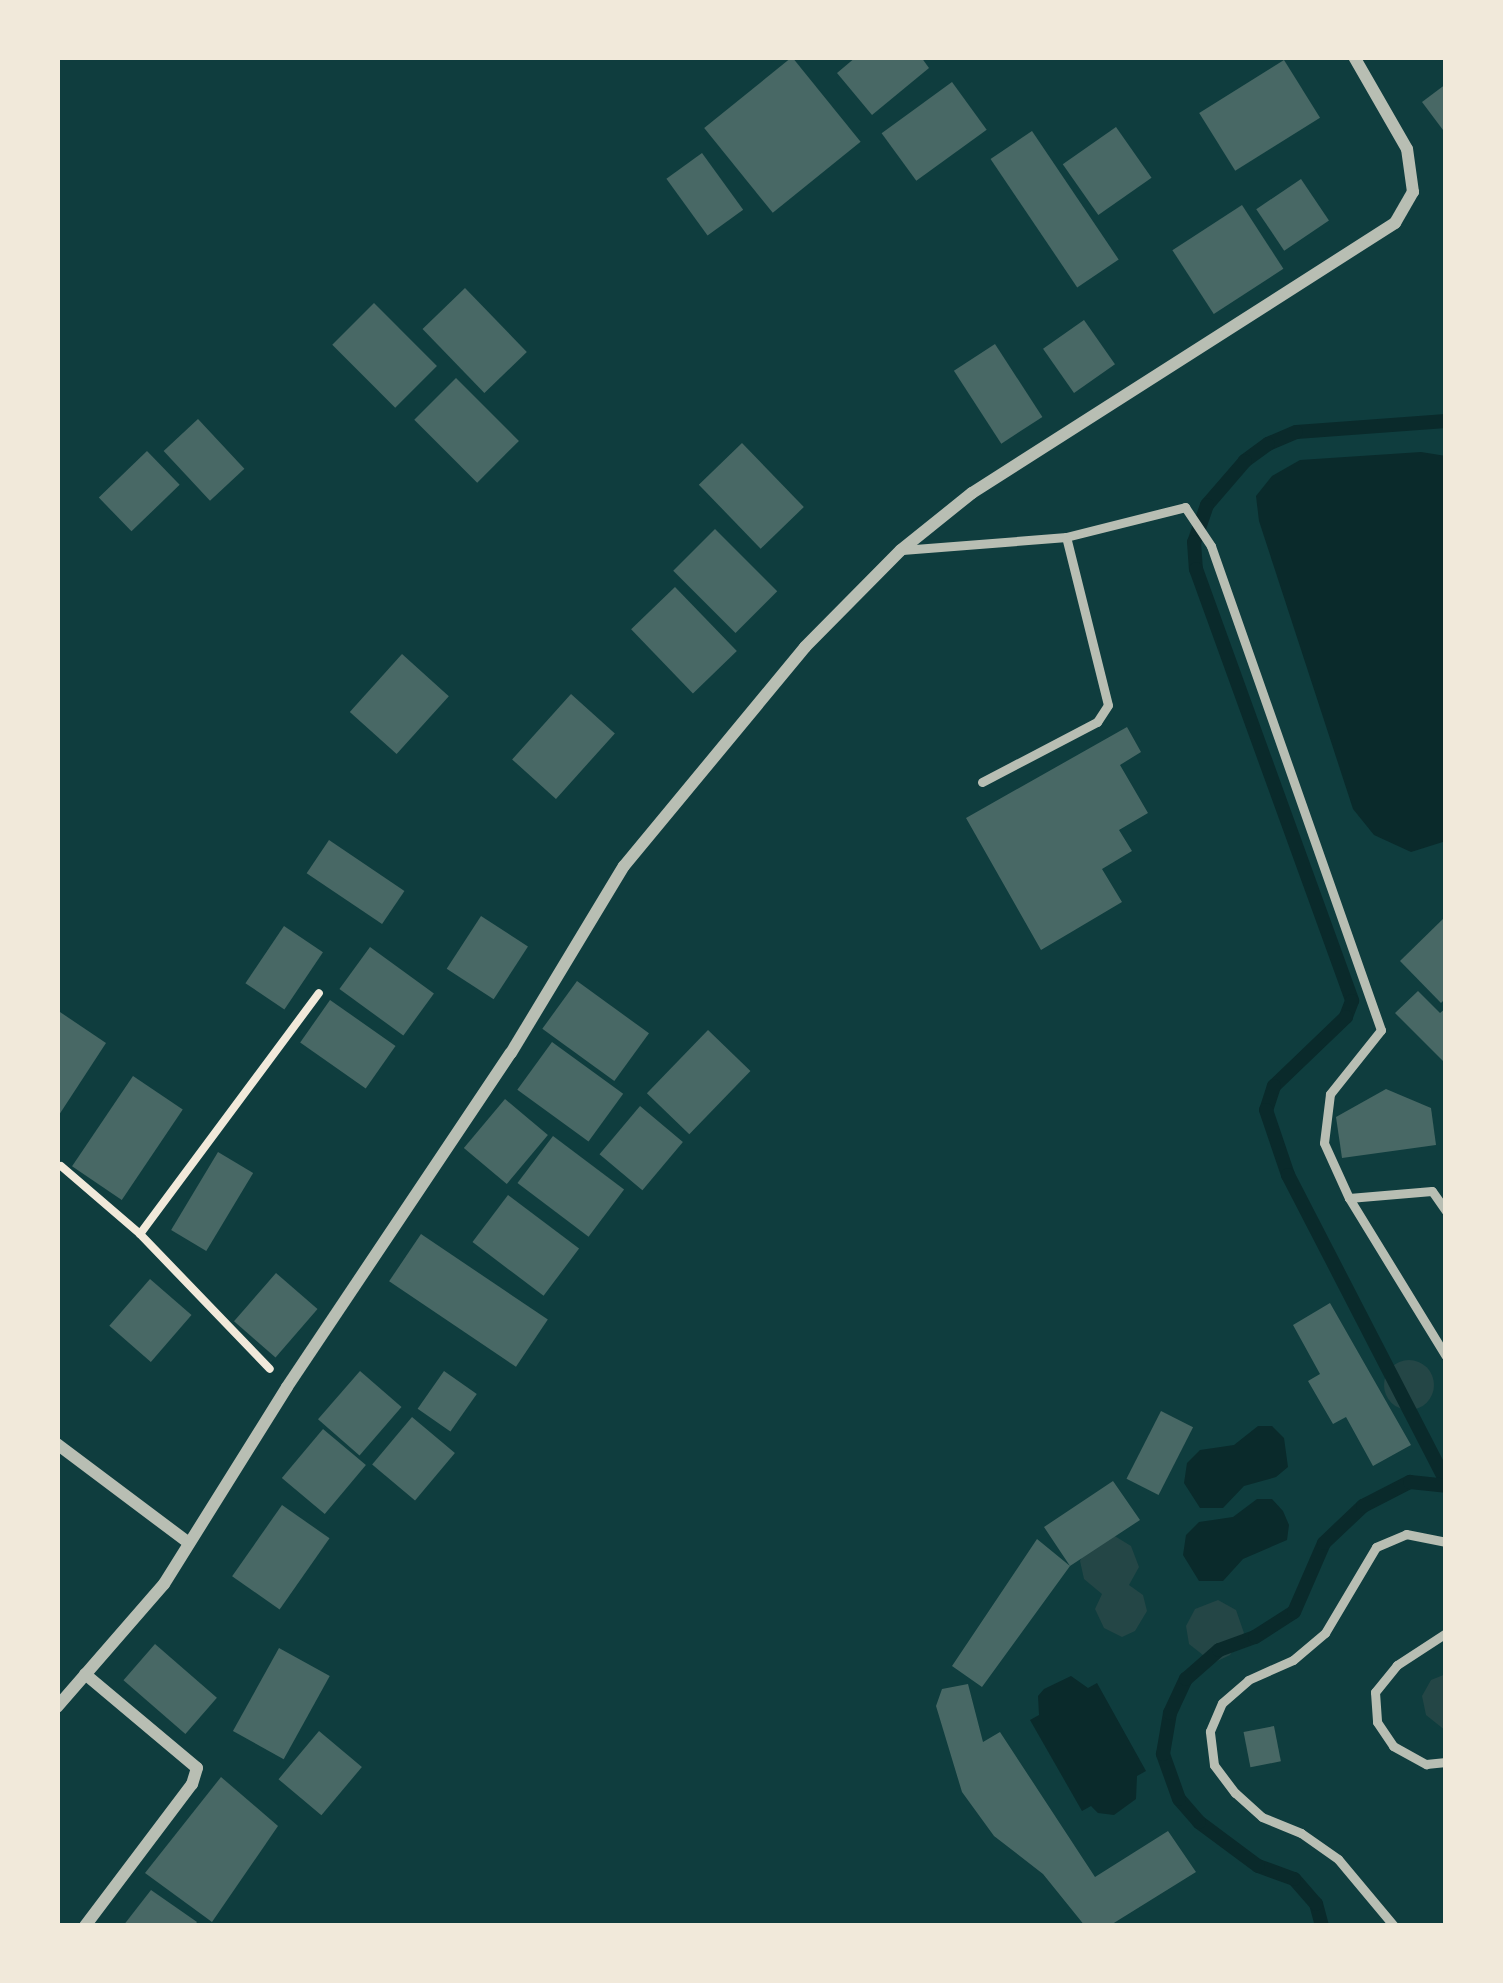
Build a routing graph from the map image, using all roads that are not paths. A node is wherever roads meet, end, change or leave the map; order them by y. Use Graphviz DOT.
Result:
graph roads {
  1 [pos="1354,57"];
  2 [pos="1066,537"];
  3 [pos="901,550"];
  4 [pos="982,782"];
  5 [pos="1349,1198"];
  6 [pos="1446,1211"];
  7 [pos="1446,1356"];
  8 [pos="57,1444"];
  9 [pos="189,1543"];
  10 [pos="1446,1543"];
  11 [pos="1446,1633"];
  12 [pos="85,1674"];
  13 [pos="57,1707"];
  14 [pos="1446,1762"];
  15 [pos="85,1926"];
  16 [pos="1394,1926"];
  1 -- 3 [label="street"];
  2 -- 3 [label="lane"];
  2 -- 4 [label="lane"];
  2 -- 5 [label="lane"];
  3 -- 9 [label="street"];
  5 -- 6 [label="lane"];
  5 -- 7 [label="lane"];
  8 -- 9 [label="street"];
  9 -- 12 [label="street"];
  10 -- 16 [label="lane"];
  11 -- 14 [label="lane"];
  12 -- 13 [label="street"];
  12 -- 15 [label="street"];
}
